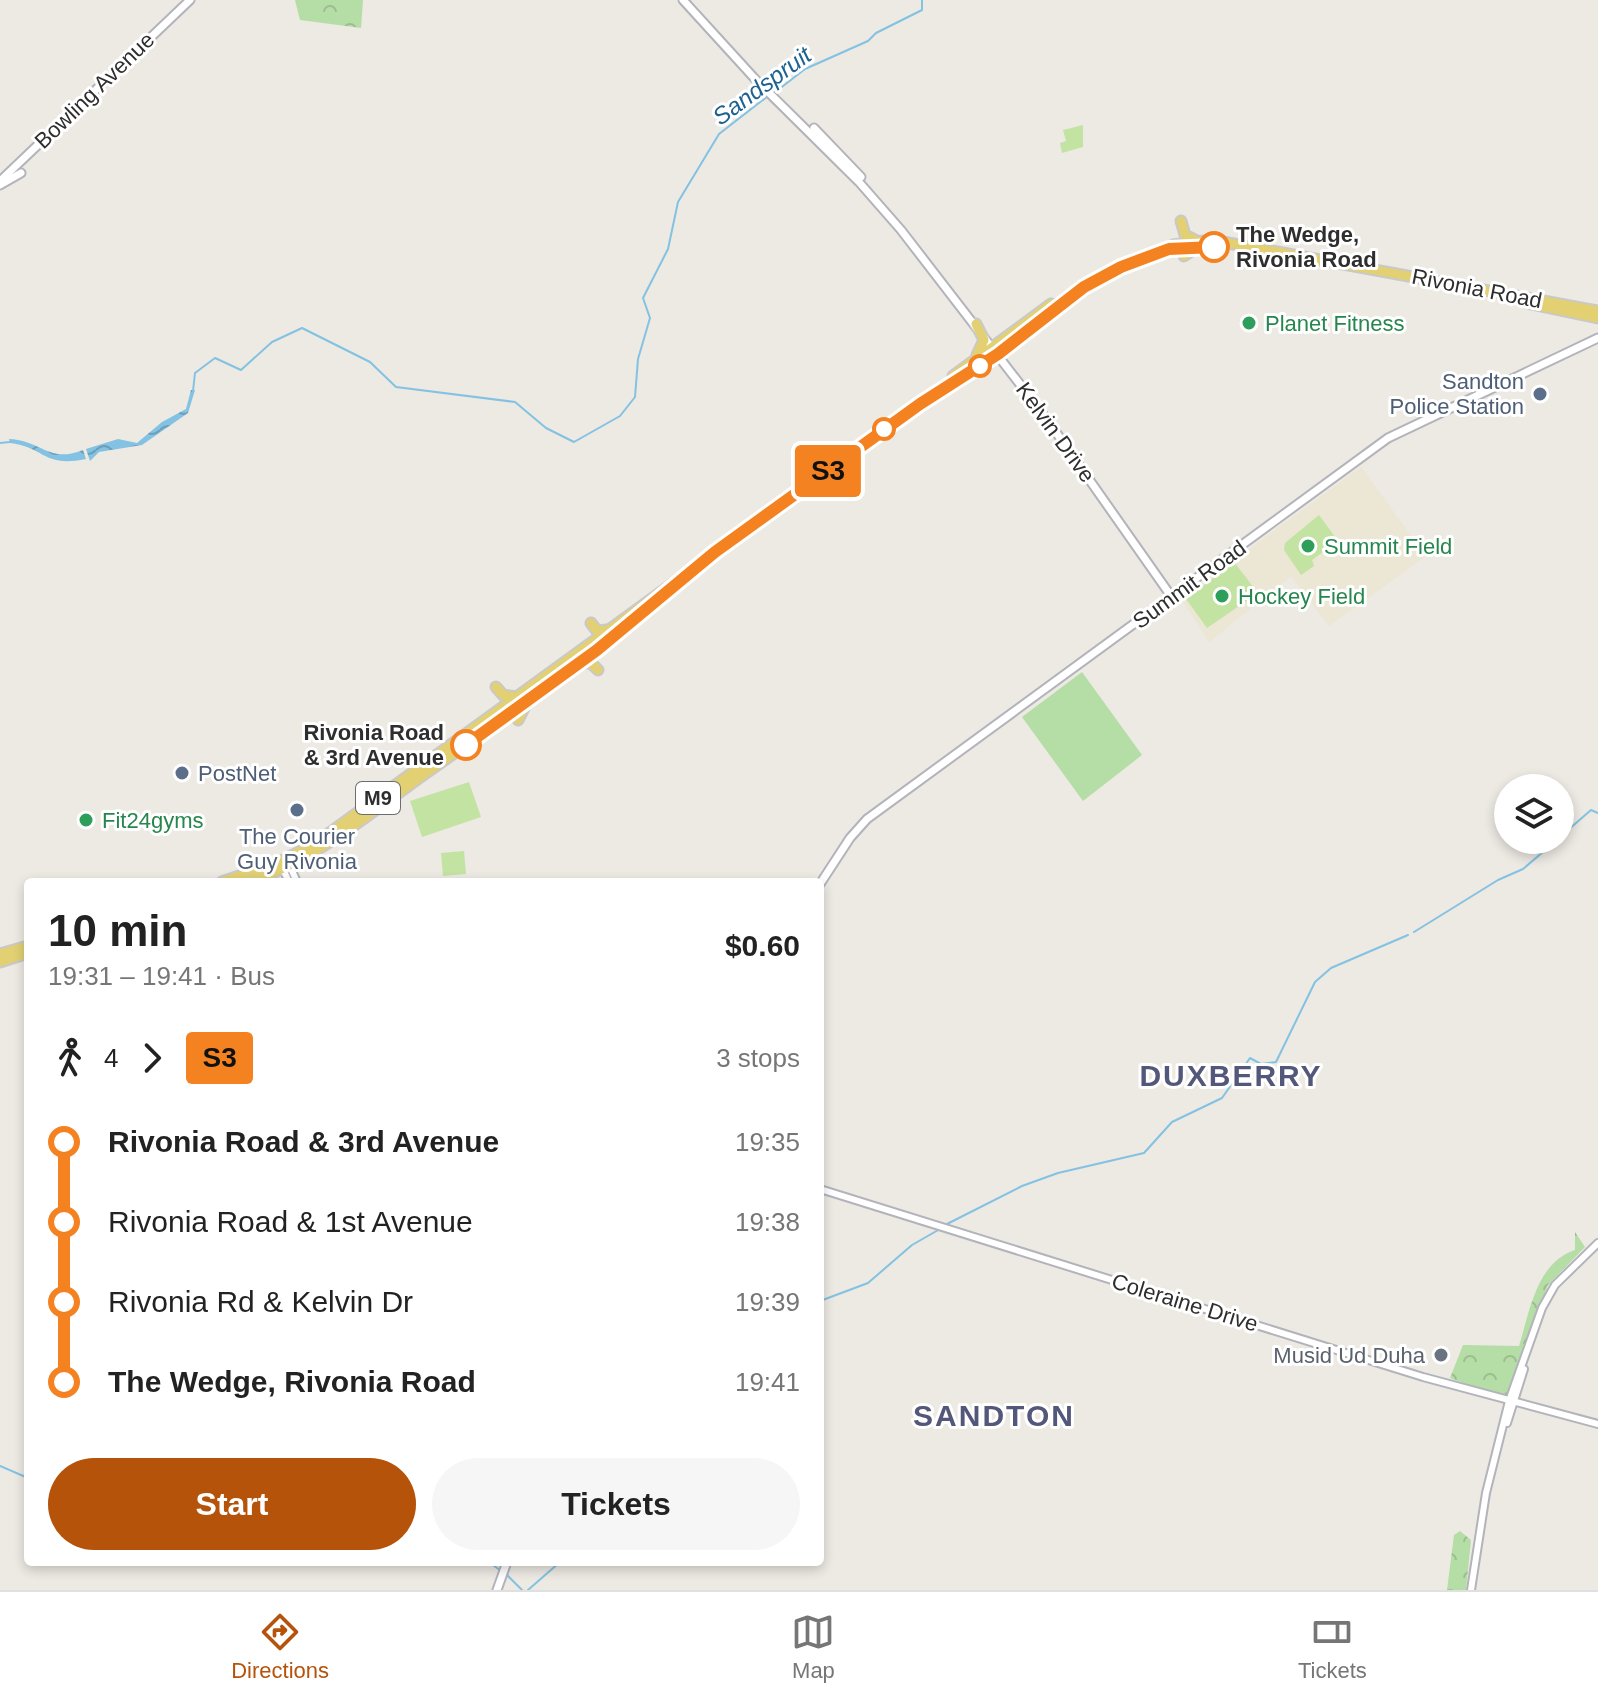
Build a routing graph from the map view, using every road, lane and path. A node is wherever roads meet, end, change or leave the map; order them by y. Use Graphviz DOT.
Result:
graph roads {
  1 [pos="190,0"];
  2 [pos="683,0"];
  3 [pos="21,173"];
  4 [pos="0,183"];
  5 [pos="1181,221"];
  6 [pos="1198,244"];
  7 [pos="1184,256"];
  8 [pos="1525,300"];
  9 [pos="1598,311"];
  10 [pos="1598,318"];
  11 [pos="976,324"];
  12 [pos="1598,338"];
  13 [pos="995,350"];
  14 [pos="970,364"];
  15 [pos="920,404"];
  16 [pos="715,552"];
  17 [pos="1171,596"];
  18 [pos="591,623"];
  19 [pos="611,629"];
  20 [pos="578,664"];
  21 [pos="598,670"];
  22 [pos="545,686"];
  23 [pos="496,687"];
  24 [pos="516,697"];
  25 [pos="518,720"];
  26 [pos="285,864"];
  27 [pos="236,878"];
  28 [pos="258,878"];
  29 [pos="288,878"];
  30 [pos="294,878"];
  31 [pos="824,878"];
  32 [pos="24,947"];
  33 [pos="0,954"];
  34 [pos="24,954"];
  35 [pos="0,962"];
  36 [pos="824,1190"];
  37 [pos="1598,1243"];
  38 [pos="1512,1402"];
  39 [pos="1598,1424"];
  40 [pos="506,1566"];
  41 [pos="498,1590"];
  42 [pos="1471,1590"];
  1 -- 4 [label="main road, Bowling Avenue"];
  2 -- 11 [label="main road, Kelvin Drive"];
  3 -- 4 [label="main road"];
  5 -- 6 [label="main road"];
  6 -- 7 [label="main road"];
  6 -- 8 [label="main road, Rivonia Road / M9"];
  6 -- 13 [label="main road, Rivonia Road / M9"];
  8 -- 9 [label="main road, Rivonia Road / M9"];
  8 -- 10 [label="main road, Rivonia Road / M9"];
  11 -- 13 [label="main road, Kelvin Drive"];
  11 -- 14 [label="main road"];
  12 -- 17 [label="main road, Summit Road"];
  13 -- 14 [label="main road, Rivonia Road / M9"];
  13 -- 15 [label="main road, Rivonia Road / M9"];
  13 -- 17 [label="main road, Kelvin Drive"];
  14 -- 15 [label="main road, Rivonia Road / M9"];
  15 -- 16 [label="main road, Rivonia Road / M9"];
  16 -- 19 [label="main road, Rivonia Road / M9"];
  16 -- 20 [label="main road, Rivonia Road / M9"];
  17 -- 31 [label="main road, Summit Road"];
  18 -- 19 [label="main road"];
  19 -- 24 [label="main road, Rivonia Road / M9"];
  20 -- 21 [label="main road"];
  20 -- 22 [label="main road, Rivonia Road / M9"];
  22 -- 25 [label="main road"];
  22 -- 26 [label="main road, Rivonia Road / M9"];
  23 -- 24 [label="main road"];
  24 -- 26 [label="main road, Rivonia Road / M9"];
  26 -- 27 [label="main road, Rivonia Road / M9"];
  26 -- 28 [label="main road, Rivonia Road / M9"];
  26 -- 29 [label="street"];
  26 -- 30 [label="street"];
  32 -- 33 [label="main road"];
  34 -- 35 [label="main road"];
  36 -- 38 [label="street, Coleraine Drive"];
  37 -- 38 [label="street"];
  38 -- 39 [label="street, Coleraine Drive"];
  38 -- 42 [label="street"];
  40 -- 41 [label="main road"];
}
